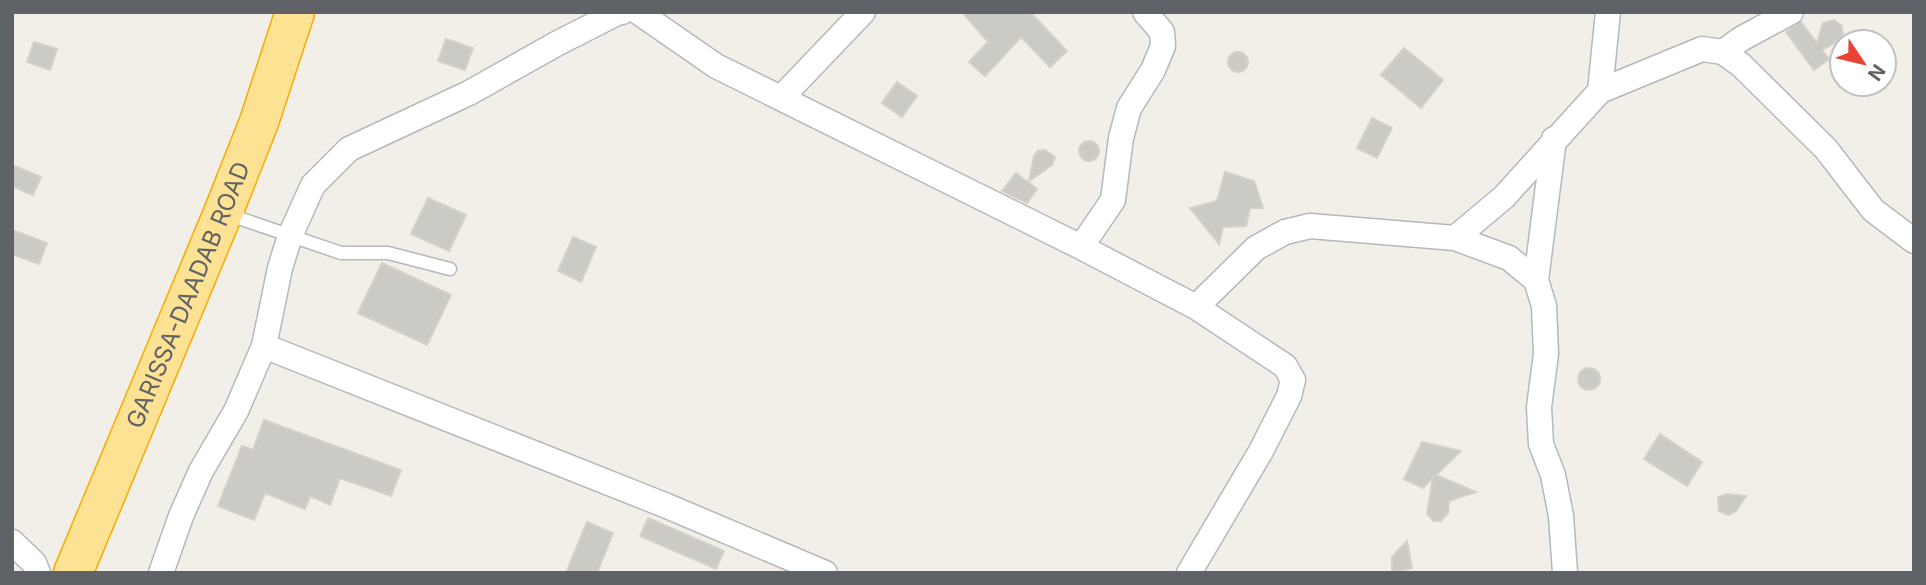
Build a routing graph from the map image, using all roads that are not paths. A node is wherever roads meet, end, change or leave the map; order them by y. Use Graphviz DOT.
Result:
graph roads {
  1 [pos="295,12"];
  2 [pos="622,12"];
  3 [pos="638,12"];
  4 [pos="863,12"];
  5 [pos="1144,12"];
  6 [pos="1608,12"];
  7 [pos="1791,12"];
  8 [pos="1723,52"];
  9 [pos="1600,91"];
  10 [pos="781,98"];
  11 [pos="1554,139"];
  12 [pos="223,213"];
  13 [pos="290,236"];
  14 [pos="1455,238"];
  15 [pos="1914,242"];
  16 [pos="1081,247"];
  17 [pos="450,269"];
  18 [pos="1535,280"];
  19 [pos="1196,307"];
  20 [pos="264,346"];
  21 [pos="12,542"];
  22 [pos="799,568"];
  23 [pos="38,573"];
  24 [pos="73,573"];
  25 [pos="161,573"];
  26 [pos="825,573"];
  27 [pos="1189,573"];
  28 [pos="1565,573"];
  1 -- 12 [label="highway, GARISSA-DAADAB ROAD"];
  2 -- 13 [label="street"];
  3 -- 10 [label="street"];
  4 -- 10 [label="street"];
  5 -- 16 [label="street"];
  6 -- 9 [label="street"];
  7 -- 8 [label="street"];
  8 -- 9 [label="street"];
  8 -- 15 [label="street"];
  9 -- 11 [label="street"];
  10 -- 16 [label="street"];
  11 -- 14 [label="street"];
  11 -- 18 [label="street"];
  12 -- 13 [label="lane"];
  12 -- 24 [label="highway, GARISSA-DAADAB ROAD"];
  13 -- 17 [label="lane"];
  13 -- 20 [label="street"];
  14 -- 18 [label="street"];
  14 -- 19 [label="street"];
  16 -- 19 [label="street"];
  18 -- 28 [label="street"];
  19 -- 27 [label="street"];
  20 -- 22 [label="street"];
  20 -- 25 [label="street"];
  21 -- 23 [label="street"];
  22 -- 26 [label="street"];
}
